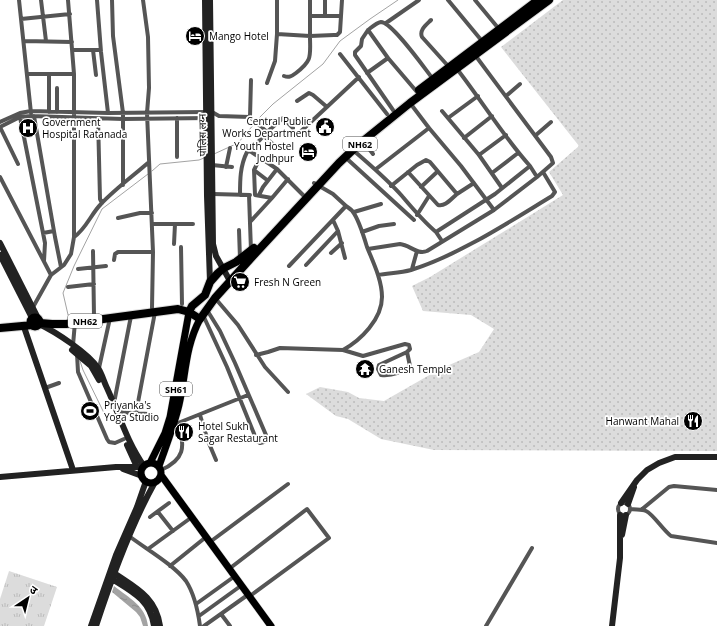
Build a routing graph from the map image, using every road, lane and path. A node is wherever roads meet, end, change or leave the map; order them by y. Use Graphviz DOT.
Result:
graph roads {
  1 [pos="19,0"];
  2 [pos="41,0"];
  3 [pos="68,0"];
  4 [pos="96,0"];
  5 [pos="112,0"];
  6 [pos="143,0"];
  7 [pos="205,0"];
  8 [pos="210,0"];
  9 [pos="277,0"];
  10 [pos="310,0"];
  11 [pos="325,0"];
  12 [pos="342,0"];
  13 [pos="419,0"];
  14 [pos="448,0"];
  15 [pos="475,0"];
  16 [pos="536,0"];
  17 [pos="549,0"];
  18 [pos="70,14"];
  19 [pos="43,16"];
  20 [pos="310,16"];
  21 [pos="325,16"];
  22 [pos="342,16"];
  23 [pos="21,19"];
  24 [pos="431,20"];
  25 [pos="386,23"];
  26 [pos="499,29"];
  27 [pos="368,30"];
  28 [pos="276,34"];
  29 [pos="310,36"];
  30 [pos="24,41"];
  31 [pos="46,41"];
  32 [pos="482,41"];
  33 [pos="72,42"];
  34 [pos="73,50"];
  35 [pos="93,50"];
  36 [pos="100,50"];
  37 [pos="340,54"];
  38 [pos="475,55"];
  39 [pos="388,58"];
  40 [pos="453,68"];
  41 [pos="367,73"];
  42 [pos="27,74"];
  43 [pos="49,74"];
  44 [pos="74,74"];
  45 [pos="96,75"];
  46 [pos="284,76"];
  47 [pos="359,77"];
  48 [pos="433,79"];
  49 [pos="251,80"];
  50 [pos="267,83"];
  51 [pos="520,84"];
  52 [pos="56,88"];
  53 [pos="417,92"];
  54 [pos="478,96"];
  55 [pos="506,96"];
  56 [pos="297,101"];
  57 [pos="410,103"];
  58 [pos="327,107"];
  59 [pos="442,111"];
  60 [pos="48,112"];
  61 [pos="57,112"];
  62 [pos="74,112"];
  63 [pos="147,112"];
  64 [pos="390,112"];
  65 [pos="108,113"];
  66 [pos="123,113"];
  67 [pos="32,114"];
  68 [pos="209,115"];
  69 [pos="492,116"];
  70 [pos="20,117"];
  71 [pos="74,117"];
  72 [pos="98,118"];
  73 [pos="147,118"];
  74 [pos="177,118"];
  75 [pos="251,118"];
  76 [pos="448,118"];
  77 [pos="123,119"];
  78 [pos="0,122"];
  79 [pos="551,122"];
  80 [pos="0,127"];
  81 [pos="293,128"];
  82 [pos="429,128"];
  83 [pos="266,134"];
  84 [pos="298,134"];
  85 [pos="536,135"];
  86 [pos="506,136"];
  87 [pos="464,138"];
  88 [pos="363,141"];
  89 [pos="230,148"];
  90 [pos="278,149"];
  91 [pos="353,150"];
  92 [pos="250,152"];
  93 [pos="518,153"];
  94 [pos="374,154"];
  95 [pos="479,155"];
  96 [pos="177,157"];
  97 [pos="260,158"];
  98 [pos="345,158"];
  99 [pos="18,164"];
  100 [pos="149,164"];
  101 [pos="210,164"];
  102 [pos="530,166"];
  103 [pos="226,167"];
  104 [pos="232,167"];
  105 [pos="277,169"];
  106 [pos="376,169"];
  107 [pos="254,170"];
  108 [pos="408,172"];
  109 [pos="437,172"];
  110 [pos="543,172"];
  111 [pos="492,174"];
  112 [pos="537,176"];
  113 [pos="0,177"];
  114 [pos="288,179"];
  115 [pos="268,180"];
  116 [pos="474,183"];
  117 [pos="316,184"];
  118 [pos="123,185"];
  119 [pos="392,186"];
  120 [pos="421,186"];
  121 [pos="502,188"];
  122 [pos="213,194"];
  123 [pos="457,194"];
  124 [pos="240,195"];
  125 [pos="249,195"];
  126 [pos="257,195"];
  127 [pos="303,195"];
  128 [pos="429,196"];
  129 [pos="272,198"];
  130 [pos="486,199"];
  131 [pos="102,203"];
  132 [pos="382,204"];
  133 [pos="346,206"];
  134 [pos="494,210"];
  135 [pos="354,212"];
  136 [pos="152,213"];
  137 [pos="417,215"];
  138 [pos="118,218"];
  139 [pos="333,220"];
  140 [pos="414,220"];
  141 [pos="250,222"];
  142 [pos="153,224"];
  143 [pos="175,224"];
  144 [pos="193,224"];
  145 [pos="394,224"];
  146 [pos="239,230"];
  147 [pos="338,230"];
  148 [pos="53,231"];
  149 [pos="362,232"];
  150 [pos="436,232"];
  151 [pos="44,233"];
  152 [pos="74,238"];
  153 [pos="442,241"];
  154 [pos="0,243"];
  155 [pos="342,243"];
  156 [pos="174,244"];
  157 [pos="181,246"];
  158 [pos="368,249"];
  159 [pos="251,250"];
  160 [pos="93,251"];
  161 [pos="418,251"];
  162 [pos="153,252"];
  163 [pos="331,253"];
  164 [pos="0,255"];
  165 [pos="345,258"];
  166 [pos="240,259"];
  167 [pos="114,260"];
  168 [pos="44,261"];
  169 [pos="306,265"];
  170 [pos="106,266"];
  171 [pos="289,266"];
  172 [pos="60,268"];
  173 [pos="94,268"];
  174 [pos="224,268"];
  175 [pos="78,269"];
  176 [pos="412,269"];
  177 [pos="52,274"];
  178 [pos="378,275"];
  179 [pos="230,281"];
  180 [pos="210,282"];
  181 [pos="94,284"];
  182 [pos="68,287"];
  183 [pos="216,298"];
  184 [pos="196,303"];
  185 [pos="182,304"];
  186 [pos="33,307"];
  187 [pos="153,310"];
  188 [pos="189,312"];
  189 [pos="203,314"];
  190 [pos="94,316"];
  191 [pos="131,316"];
  192 [pos="110,318"];
  193 [pos="36,321"];
  194 [pos="75,322"];
  195 [pos="0,324"];
  196 [pos="24,327"];
  197 [pos="0,328"];
  198 [pos="343,350"];
  199 [pos="77,351"];
  200 [pos="407,352"];
  201 [pos="256,354"];
  202 [pos="98,368"];
  203 [pos="59,383"];
  204 [pos="45,388"];
  205 [pos="288,392"];
  206 [pos="248,395"];
  207 [pos="240,399"];
  208 [pos="114,404"];
  209 [pos="117,412"];
  210 [pos="136,413"];
  211 [pos="148,414"];
  212 [pos="200,415"];
  213 [pos="176,425"];
  214 [pos="124,439"];
  215 [pos="717,457"];
  216 [pos="216,460"];
  217 [pos="144,466"];
  218 [pos="116,467"];
  219 [pos="73,470"];
  220 [pos="159,475"];
  221 [pos="0,477"];
  222 [pos="144,478"];
  223 [pos="634,483"];
  224 [pos="288,484"];
  225 [pos="717,490"];
  226 [pos="621,503"];
  227 [pos="169,504"];
  228 [pos="629,507"];
  229 [pos="641,510"];
  230 [pos="158,512"];
  231 [pos="623,515"];
  232 [pos="150,517"];
  233 [pos="192,518"];
  234 [pos="174,531"];
  235 [pos="130,536"];
  236 [pos="208,540"];
  237 [pos="717,543"];
  238 [pos="532,548"];
  239 [pos="148,550"];
  240 [pos="170,566"];
  241 [pos="229,569"];
  242 [pos="113,576"];
  243 [pos="235,576"];
  244 [pos="242,585"];
  245 [pos="249,595"];
  246 [pos="196,604"];
  247 [pos="221,614"];
  248 [pos="199,616"];
  249 [pos="207,625"];
  250 [pos="91,626"];
  251 [pos="96,626"];
  252 [pos="154,626"];
  253 [pos="160,626"];
  254 [pos="200,626"];
  255 [pos="230,626"];
  256 [pos="271,626"];
  257 [pos="486,626"];
  258 [pos="612,626"];
  1 -- 23 [label="street"];
  2 -- 19 [label="street"];
  3 -- 18 [label="street"];
  4 -- 36 [label="street"];
  5 -- 66 [label="street"];
  6 -- 63 [label="street"];
  7 -- 68 [label="street"];
  8 -- 68 [label="street, पोलिस लय्न"];
  9 -- 28 [label="street"];
  10 -- 20 [label="street"];
  11 -- 21 [label="street"];
  12 -- 22 [label="street"];
  13 -- 25 [label="street"];
  14 -- 32 [label="street"];
  15 -- 26 [label="street"];
  16 -- 26 [label="highway, NH62"];
  17 -- 38 [label="highway, NH62"];
  18 -- 19 [label="street"];
  18 -- 33 [label="street"];
  19 -- 23 [label="street"];
  19 -- 31 [label="street"];
  20 -- 21 [label="street"];
  20 -- 29 [label="street"];
  21 -- 22 [label="street"];
  22 -- 29 [label="street"];
  23 -- 30 [label="street"];
  24 -- 40 [label="street"];
  25 -- 27 [label="street"];
  25 -- 48 [label="street"];
  26 -- 32 [label="highway, NH62"];
  27 -- 39 [label="street"];
  27 -- 41 [label="street"];
  28 -- 29 [label="street"];
  28 -- 50 [label="street"];
  29 -- 46 [label="street"];
  30 -- 31 [label="street"];
  30 -- 42 [label="street"];
  31 -- 33 [label="street"];
  32 -- 40 [label="highway, NH62"];
  33 -- 34 [label="street"];
  34 -- 35 [label="street"];
  34 -- 44 [label="street"];
  35 -- 36 [label="street"];
  35 -- 45 [label="street"];
  36 -- 65 [label="street"];
  37 -- 47 [label="street"];
  38 -- 40 [label="highway, NH62"];
  38 -- 55 [label="street"];
  39 -- 41 [label="street"];
  39 -- 53 [label="street"];
  40 -- 48 [label="highway, NH62"];
  40 -- 54 [label="street"];
  40 -- 57 [label="highway, NH62"];
  41 -- 64 [label="street"];
  42 -- 43 [label="street"];
  42 -- 67 [label="street"];
  43 -- 44 [label="street"];
  43 -- 60 [label="street"];
  44 -- 62 [label="street"];
  47 -- 58 [label="street"];
  47 -- 64 [label="street"];
  48 -- 53 [label="highway, NH62"];
  49 -- 75 [label="street"];
  51 -- 55 [label="street"];
  52 -- 61 [label="street"];
  53 -- 64 [label="highway, NH62"];
  54 -- 69 [label="street"];
  54 -- 76 [label="street"];
  55 -- 85 [label="street"];
  56 -- 58 [label="street"];
  57 -- 82 [label="street"];
  57 -- 88 [label="highway, NH62"];
  58 -- 84 [label="street"];
  59 -- 76 [label="street"];
  60 -- 61 [label="street"];
  60 -- 67 [label="street"];
  61 -- 62 [label="street"];
  62 -- 65 [label="street"];
  62 -- 71 [label="street"];
  63 -- 66 [label="street"];
  63 -- 68 [label="street"];
  63 -- 73 [label="street"];
  64 -- 117 [label="highway, NH62"];
  65 -- 66 [label="street"];
  66 -- 77 [label="street"];
  67 -- 70 [label="street"];
  67 -- 71 [label="street"];
  67 -- 78 [label="street"];
  67 -- 148 [label="street"];
  68 -- 74 [label="street"];
  68 -- 75 [label="street"];
  68 -- 101 [label="street"];
  69 -- 86 [label="street"];
  69 -- 87 [label="street"];
  70 -- 80 [label="street"];
  70 -- 151 [label="street"];
  71 -- 72 [label="street"];
  71 -- 152 [label="street"];
  72 -- 77 [label="street"];
  72 -- 131 [label="street"];
  73 -- 74 [label="street"];
  73 -- 77 [label="street"];
  73 -- 100 [label="street"];
  74 -- 96 [label="street"];
  75 -- 83 [label="street"];
  76 -- 87 [label="street"];
  77 -- 118 [label="street"];
  79 -- 85 [label="street"];
  80 -- 99 [label="street"];
  81 -- 83 [label="street"];
  82 -- 106 [label="street"];
  82 -- 116 [label="street"];
  83 -- 90 [label="street"];
  83 -- 92 [label="street"];
  85 -- 110 [label="street"];
  86 -- 93 [label="street"];
  86 -- 95 [label="street"];
  87 -- 95 [label="street"];
  88 -- 91 [label="highway, NH62"];
  88 -- 94 [label="street"];
  89 -- 103 [label="street"];
  91 -- 98 [label="highway, NH62"];
  91 -- 106 [label="street"];
  92 -- 97 [label="street"];
  92 -- 124 [label="street"];
  93 -- 102 [label="street"];
  93 -- 111 [label="street"];
  95 -- 111 [label="street"];
  97 -- 105 [label="street"];
  97 -- 107 [label="street"];
  98 -- 117 [label="highway, NH62"];
  98 -- 140 [label="street"];
  100 -- 118 [label="street"];
  100 -- 136 [label="street"];
  101 -- 103 [label="street"];
  101 -- 122 [label="street, पोलिस लय्न"];
  101 -- 180 [label="street"];
  102 -- 112 [label="street"];
  102 -- 121 [label="street"];
  103 -- 104 [label="street"];
  105 -- 114 [label="street"];
  105 -- 115 [label="street"];
  106 -- 119 [label="street"];
  107 -- 115 [label="street"];
  107 -- 126 [label="street"];
  108 -- 109 [label="street"];
  108 -- 119 [label="street"];
  108 -- 120 [label="street"];
  109 -- 120 [label="street"];
  109 -- 123 [label="street"];
  110 -- 112 [label="street"];
  110 -- 176 [label="street"];
  111 -- 121 [label="street"];
  112 -- 134 [label="street"];
  113 -- 168 [label="street"];
  114 -- 127 [label="street"];
  114 -- 129 [label="street"];
  115 -- 126 [label="street"];
  116 -- 123 [label="street"];
  116 -- 130 [label="street"];
  117 -- 127 [label="highway, NH62"];
  117 -- 133 [label="street"];
  117 -- 179 [label="highway, NH62"];
  118 -- 131 [label="street"];
  119 -- 137 [label="street"];
  120 -- 128 [label="street"];
  121 -- 130 [label="street"];
  122 -- 124 [label="street"];
  122 -- 174 [label="street, पोलिस लय्न"];
  123 -- 128 [label="street"];
  124 -- 125 [label="street"];
  125 -- 126 [label="street"];
  125 -- 141 [label="street"];
  126 -- 129 [label="street"];
  127 -- 159 [label="highway, NH62"];
  128 -- 137 [label="street"];
  129 -- 141 [label="street"];
  130 -- 134 [label="street"];
  130 -- 150 [label="street"];
  131 -- 152 [label="street"];
  132 -- 135 [label="street"];
  133 -- 135 [label="street"];
  133 -- 139 [label="street"];
  134 -- 153 [label="street"];
  135 -- 149 [label="street"];
  136 -- 138 [label="street"];
  136 -- 142 [label="street"];
  137 -- 150 [label="street"];
  139 -- 147 [label="street"];
  139 -- 171 [label="street"];
  141 -- 159 [label="street"];
  142 -- 143 [label="street"];
  142 -- 162 [label="street"];
  143 -- 144 [label="street"];
  143 -- 156 [label="street"];
  145 -- 149 [label="street"];
  146 -- 166 [label="street"];
  147 -- 155 [label="street"];
  147 -- 169 [label="street"];
  148 -- 151 [label="street"];
  148 -- 172 [label="street"];
  149 -- 158 [label="street"];
  150 -- 153 [label="street"];
  151 -- 168 [label="street"];
  152 -- 172 [label="street"];
  153 -- 161 [label="street"];
  154 -- 186 [label="street"];
  155 -- 163 [label="street"];
  155 -- 165 [label="street"];
  157 -- 185 [label="street"];
  158 -- 161 [label="street"];
  158 -- 178 [label="street"];
  159 -- 166 [label="highway, NH62"];
  160 -- 173 [label="street"];
  161 -- 176 [label="street"];
  162 -- 167 [label="street"];
  162 -- 187 [label="street"];
  164 -- 193 [label="street"];
  166 -- 174 [label="highway, NH62"];
  168 -- 177 [label="street"];
  170 -- 173 [label="street"];
  172 -- 177 [label="street"];
  173 -- 175 [label="street"];
  173 -- 181 [label="street"];
  174 -- 179 [label="street, पोलिस लय्न"];
  174 -- 180 [label="highway, NH62"];
  176 -- 178 [label="street"];
  177 -- 186 [label="street"];
  178 -- 198 [label="street"];
  179 -- 183 [label="highway, NH62"];
  180 -- 184 [label="highway, NH62"];
  181 -- 182 [label="street"];
  181 -- 190 [label="street"];
  183 -- 189 [label="highway, NH62"];
  183 -- 201 [label="street"];
  184 -- 185 [label="highway, NH62"];
  184 -- 188 [label="highway, NH62"];
  185 -- 187 [label="highway, NH62"];
  186 -- 193 [label="street"];
  186 -- 193 [label="street"];
  187 -- 188 [label="highway, NH62"];
  187 -- 190 [label="highway, NH62"];
  187 -- 191 [label="highway, NH62"];
  187 -- 210 [label="street"];
  188 -- 189 [label="highway, NH62"];
  188 -- 217 [label="main road, SH61"];
  189 -- 206 [label="street"];
  189 -- 207 [label="street"];
  189 -- 213 [label="main road, SH61"];
  190 -- 193 [label="highway, NH62"];
  191 -- 192 [label="highway, NH62"];
  191 -- 208 [label="street"];
  192 -- 194 [label="highway, NH62"];
  192 -- 202 [label="street"];
  193 -- 194 [label="highway, NH62"];
  193 -- 195 [label="highway, NH62"];
  193 -- 196 [label="highway, NH62"];
  193 -- 199 [label="street"];
  194 -- 199 [label="street"];
  196 -- 197 [label="highway, NH62"];
  196 -- 204 [label="street"];
  198 -- 200 [label="street"];
  198 -- 201 [label="street"];
  199 -- 202 [label="street"];
  199 -- 214 [label="street"];
  199 -- 214 [label="street"];
  200 -- 200 [label="street"];
  201 -- 205 [label="street"];
  202 -- 208 [label="street"];
  203 -- 204 [label="street"];
  204 -- 219 [label="street"];
  206 -- 207 [label="street"];
  206 -- 207 [label="street"];
  207 -- 212 [label="street"];
  208 -- 209 [label="street"];
  209 -- 210 [label="street"];
  209 -- 217 [label="street"];
  210 -- 211 [label="street"];
  212 -- 213 [label="street"];
  212 -- 216 [label="street"];
  213 -- 220 [label="main road, SH61"];
  213 -- 220 [label="street"];
  214 -- 217 [label="street"];
  215 -- 223 [label="street"];
  217 -- 218 [label="street"];
  217 -- 220 [label="main road"];
  217 -- 222 [label="main road, SH61"];
  218 -- 219 [label="street"];
  218 -- 222 [label="street"];
  219 -- 221 [label="street"];
  220 -- 222 [label="main road"];
  220 -- 233 [label="main road"];
  220 -- 235 [label="street"];
  222 -- 250 [label="street"];
  223 -- 226 [label="street"];
  223 -- 228 [label="street"];
  224 -- 236 [label="street"];
  225 -- 229 [label="street"];
  226 -- 228 [label="street"];
  226 -- 231 [label="street"];
  227 -- 230 [label="street"];
  228 -- 229 [label="street"];
  228 -- 231 [label="street"];
  229 -- 237 [label="street"];
  230 -- 232 [label="street"];
  230 -- 234 [label="street"];
  231 -- 258 [label="street"];
  233 -- 234 [label="street"];
  233 -- 236 [label="main road"];
  234 -- 239 [label="street"];
  235 -- 239 [label="street"];
  235 -- 242 [label="street"];
  236 -- 240 [label="street"];
  236 -- 241 [label="main road"];
  238 -- 257 [label="street"];
  239 -- 240 [label="street"];
  240 -- 246 [label="street"];
  241 -- 243 [label="main road"];
  241 -- 245 [label="street"];
  242 -- 251 [label="street"];
  242 -- 252 [label="street"];
  242 -- 253 [label="street"];
  243 -- 244 [label="main road"];
  243 -- 246 [label="street"];
  244 -- 245 [label="main road"];
  244 -- 248 [label="street"];
  245 -- 247 [label="street"];
  245 -- 256 [label="main road"];
  246 -- 248 [label="street"];
  247 -- 249 [label="street"];
  247 -- 255 [label="street"];
  248 -- 254 [label="street"];
}
